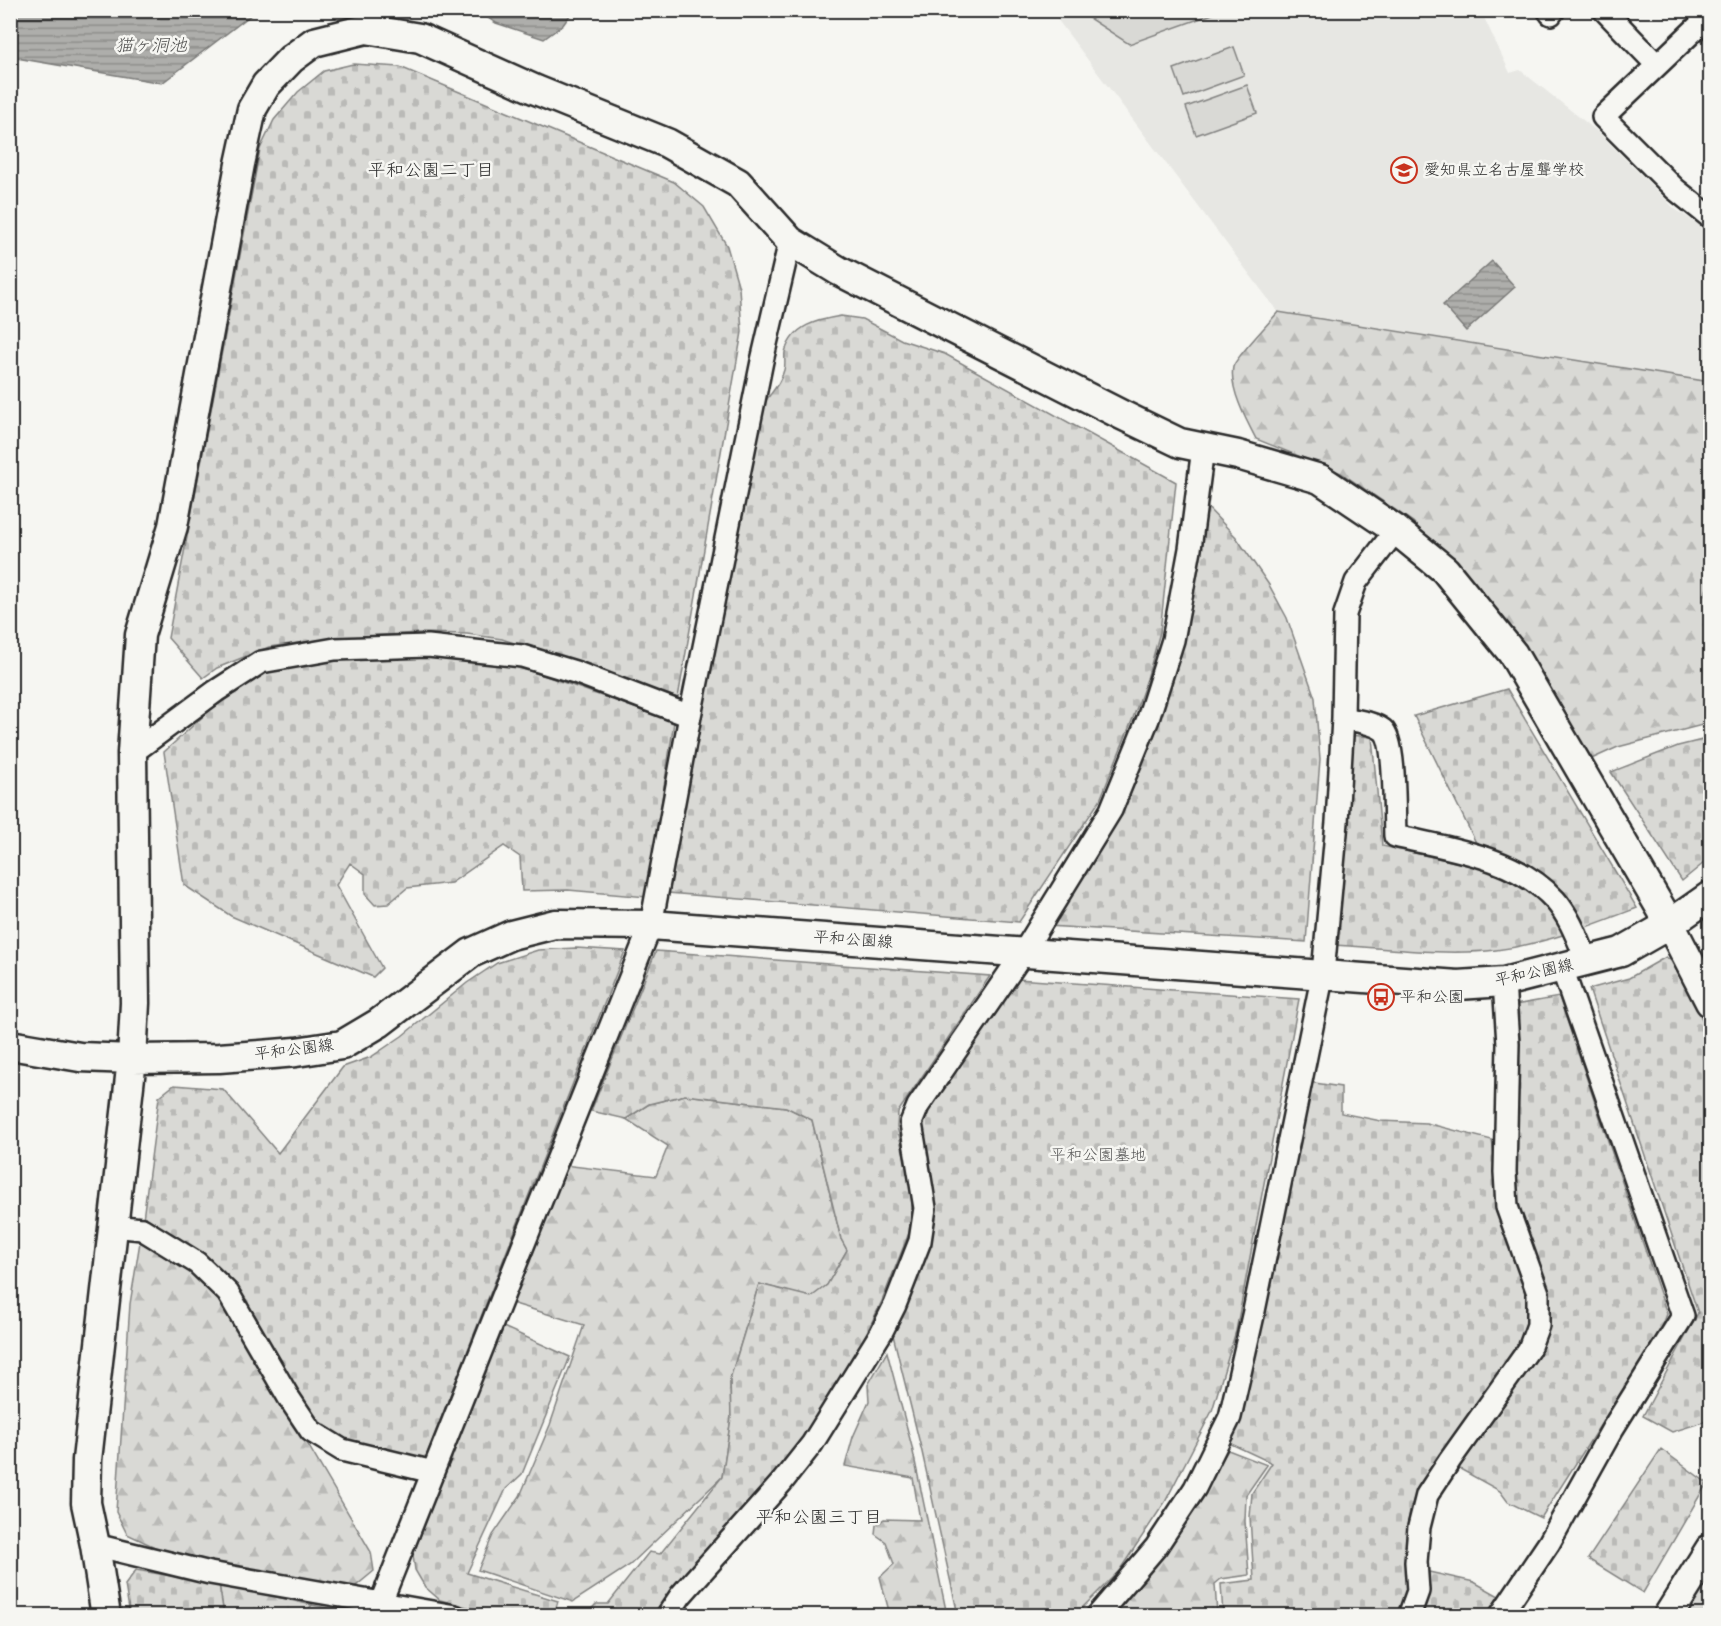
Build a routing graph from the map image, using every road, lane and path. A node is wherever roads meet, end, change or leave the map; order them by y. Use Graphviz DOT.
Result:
graph roads {
  1 [pos="1548,10"];
  2 [pos="1554,10"];
  3 [pos="1604,10"];
  4 [pos="1710,15"];
  5 [pos="1657,65"];
  6 [pos="1710,217"];
  7 [pos="790,241"];
  8 [pos="1203,448"];
  9 [pos="1396,530"];
  10 [pos="690,716"];
  11 [pos="1343,718"];
  12 [pos="132,753"];
  13 [pos="1710,896"];
  14 [pos="1670,924"];
  15 [pos="651,925"];
  16 [pos="1023,953"];
  17 [pos="1575,964"];
  18 [pos="1323,973"];
  19 [pos="1504,982"];
  20 [pos="1710,1002"];
  21 [pos="10,1045"];
  22 [pos="132,1059"];
  23 [pos="113,1226"];
  24 [pos="433,1472"];
  25 [pos="95,1545"];
  26 [pos="1710,1549"];
  27 [pos="381,1602"];
  28 [pos="106,1616"];
  29 [pos="455,1616"];
  30 [pos="668,1616"];
  31 [pos="1097,1616"];
  32 [pos="1409,1616"];
  33 [pos="1500,1616"];
  34 [pos="1668,1616"];
  1 -- 2 [label="street"];
  3 -- 5 [label="street"];
  4 -- 5 [label="street"];
  5 -- 6 [label="street"];
  7 -- 8 [label="street"];
  7 -- 10 [label="street"];
  7 -- 12 [label="street"];
  8 -- 9 [label="street"];
  8 -- 16 [label="street"];
  9 -- 11 [label="street"];
  9 -- 14 [label="street"];
  10 -- 12 [label="street"];
  10 -- 15 [label="street"];
  11 -- 17 [label="street"];
  11 -- 18 [label="street"];
  12 -- 22 [label="street"];
  13 -- 14 [label="street, 平和公園線"];
  14 -- 17 [label="street, 平和公園線"];
  14 -- 20 [label="street"];
  15 -- 16 [label="street, 平和公園線"];
  15 -- 22 [label="street, 平和公園線"];
  15 -- 24 [label="street"];
  16 -- 18 [label="street, 平和公園線"];
  16 -- 30 [label="street"];
  17 -- 19 [label="street, 平和公園線"];
  17 -- 33 [label="street"];
  18 -- 19 [label="street, 平和公園線"];
  18 -- 31 [label="street"];
  19 -- 32 [label="street"];
  21 -- 22 [label="street, 平和公園線"];
  22 -- 23 [label="street"];
  23 -- 24 [label="street"];
  23 -- 25 [label="street"];
  24 -- 27 [label="street"];
  25 -- 27 [label="street"];
  25 -- 28 [label="street"];
  26 -- 34 [label="street"];
  27 -- 29 [label="street"];
}
